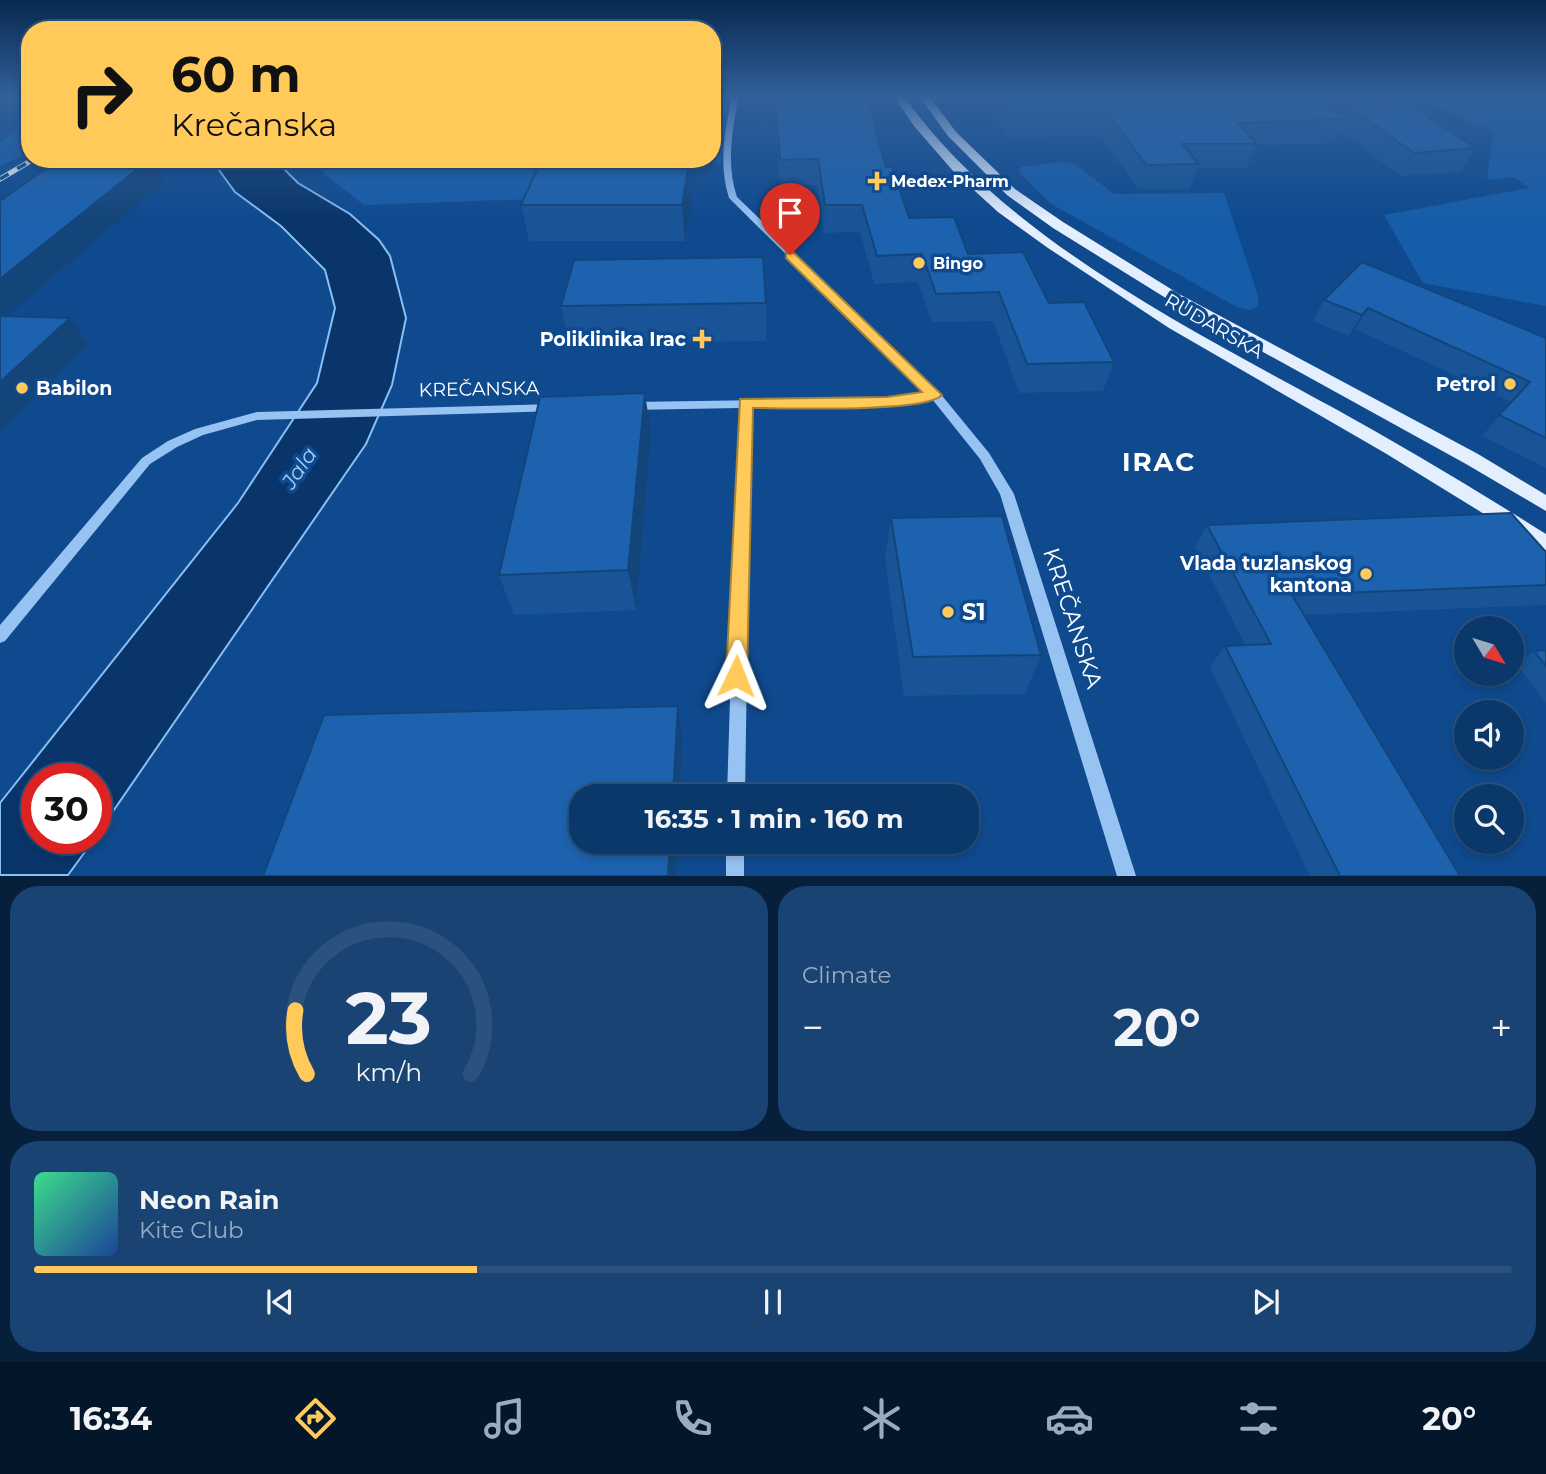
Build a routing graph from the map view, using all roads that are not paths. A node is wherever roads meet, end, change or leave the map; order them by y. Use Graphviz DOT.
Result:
graph roads {
  1 [pos="729,137"];
  2 [pos="925,137"];
  3 [pos="955,137"];
  4 [pos="934,395"];
  5 [pos="745,403"];
  6 [pos="621,406"];
  7 [pos="566,408"];
  8 [pos="389,413"];
  9 [pos="257,416"];
  10 [pos="1546,504"];
  11 [pos="1546,544"];
  12 [pos="0,636"];
  13 [pos="736,784"];
  14 [pos="735,854"];
  15 [pos="735,876"];
  16 [pos="1127,876"];
  1 -- 4 [label="street, KREČANSKA"];
  2 -- 11 [label="main road, RUDARSKA"];
  3 -- 10 [label="main road, RUDARSKA"];
  4 -- 5 [label="street"];
  4 -- 16 [label="street, KREČANSKA"];
  5 -- 6 [label="street"];
  5 -- 13 [label="street"];
  7 -- 8 [label="street, KREČANSKA"];
  8 -- 9 [label="street, KREČANSKA"];
  9 -- 12 [label="street"];
  14 -- 15 [label="street"];
}
